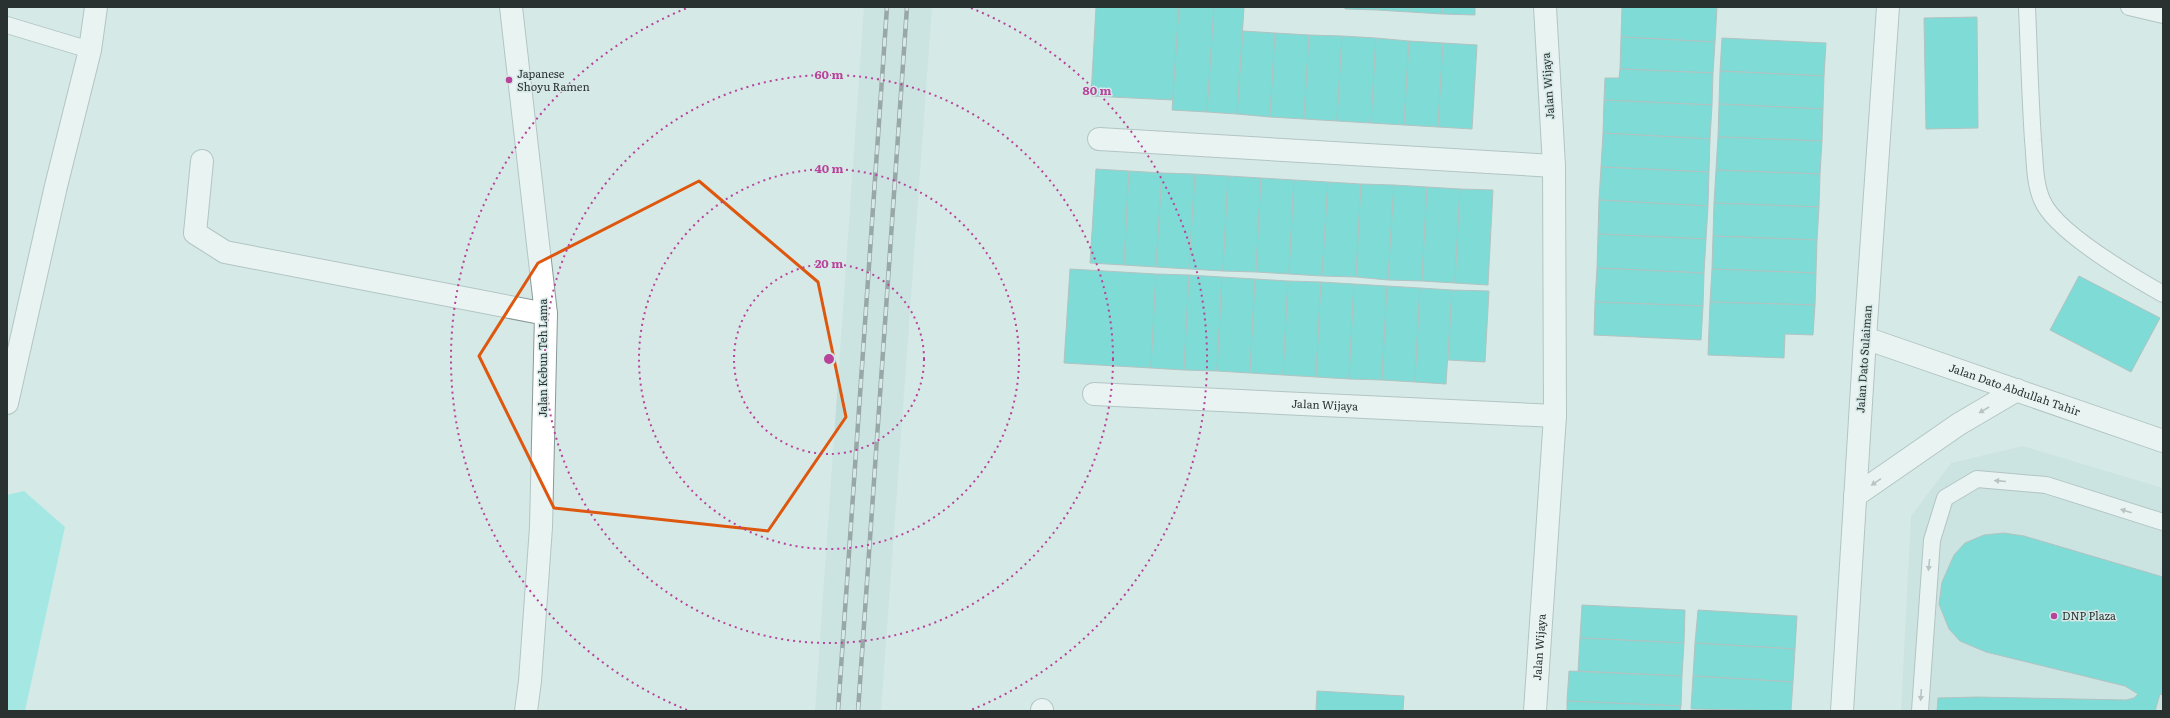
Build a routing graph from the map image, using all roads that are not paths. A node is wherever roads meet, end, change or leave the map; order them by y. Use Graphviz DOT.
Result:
graph roads {
  1 [pos="96,7"];
  2 [pos="511,7"];
  3 [pos="1545,7"];
  4 [pos="1888,7"];
  5 [pos="2027,7"];
  6 [pos="2129,7"];
  7 [pos="2163,16"];
  8 [pos="7,25"];
  9 [pos="90,50"];
  10 [pos="1099,138"];
  11 [pos="202,161"];
  12 [pos="1554,166"];
  13 [pos="2163,294"];
  14 [pos="546,314"];
  15 [pos="1865,338"];
  16 [pos="2017,390"];
  17 [pos="1094,394"];
  18 [pos="7,403"];
  19 [pos="1555,416"];
  20 [pos="2163,436"];
  21 [pos="2163,441"];
  22 [pos="1855,496"];
  23 [pos="2163,522"];
  24 [pos="526,711"];
  25 [pos="1535,711"];
  26 [pos="1842,711"];
  27 [pos="1920,711"];
  1 -- 9 [label="street"];
  2 -- 14 [label="street, Jalan Kebun Teh Lama"];
  3 -- 12 [label="street, Jalan Wijaya"];
  4 -- 15 [label="street, Jalan Dato Sulaiman"];
  5 -- 13 [label="lane"];
  6 -- 7 [label="lane"];
  8 -- 9 [label="lane"];
  9 -- 18 [label="street"];
  10 -- 12 [label="street"];
  11 -- 14 [label="street"];
  12 -- 19 [label="street, Jalan Wijaya"];
  14 -- 24 [label="street, Jalan Kebun Teh Lama"];
  15 -- 16 [label="street, Jalan Dato Abdullah Tahir"];
  15 -- 22 [label="street, Jalan Dato Sulaiman"];
  16 -- 21 [label="street, Jalan Dato Abdullah Tahir"];
  16 -- 22 [label="street, one-way"];
  17 -- 19 [label="street, Jalan Wijaya"];
  19 -- 25 [label="street, Jalan Wijaya"];
  20 -- 21 [label="lane"];
  22 -- 26 [label="street, Jalan Dato Sulaiman"];
  23 -- 27 [label="lane, one-way"];
}
